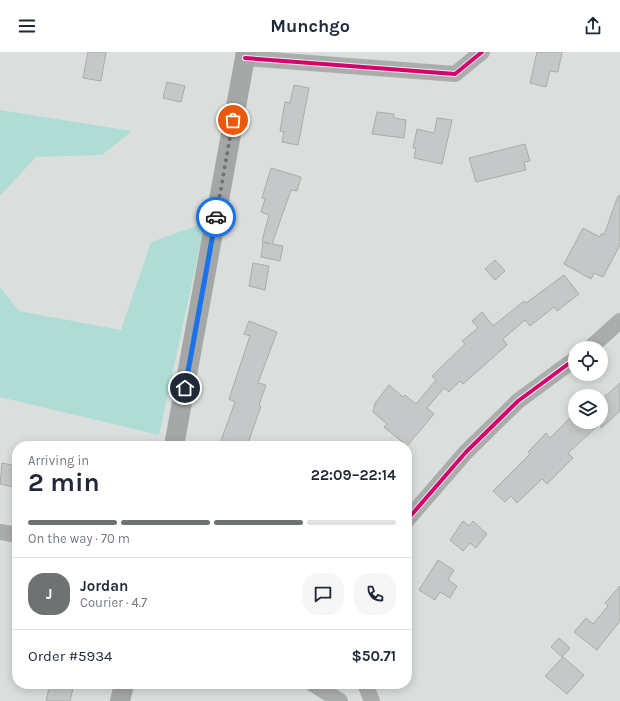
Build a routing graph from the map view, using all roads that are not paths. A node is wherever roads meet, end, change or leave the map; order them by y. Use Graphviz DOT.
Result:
graph roads {
  1 [pos="482,52"];
  2 [pos="245,55"];
  3 [pos="620,320"];
  4 [pos="598,341"];
  5 [pos="568,364"];
  6 [pos="175,441"];
  7 [pos="412,514"];
  8 [pos="0,532"];
  9 [pos="12,534"];
  10 [pos="123,689"];
  11 [pos="322,689"];
  12 [pos="367,689"];
  13 [pos="120,701"];
  14 [pos="340,701"];
  15 [pos="372,701"];
  1 -- 2 [label="street"];
  2 -- 6 [label="main road"];
  3 -- 4 [label="street"];
  5 -- 7 [label="street"];
  8 -- 9 [label="street"];
  10 -- 13 [label="main road"];
  11 -- 14 [label="street"];
  12 -- 15 [label="street"];
}
